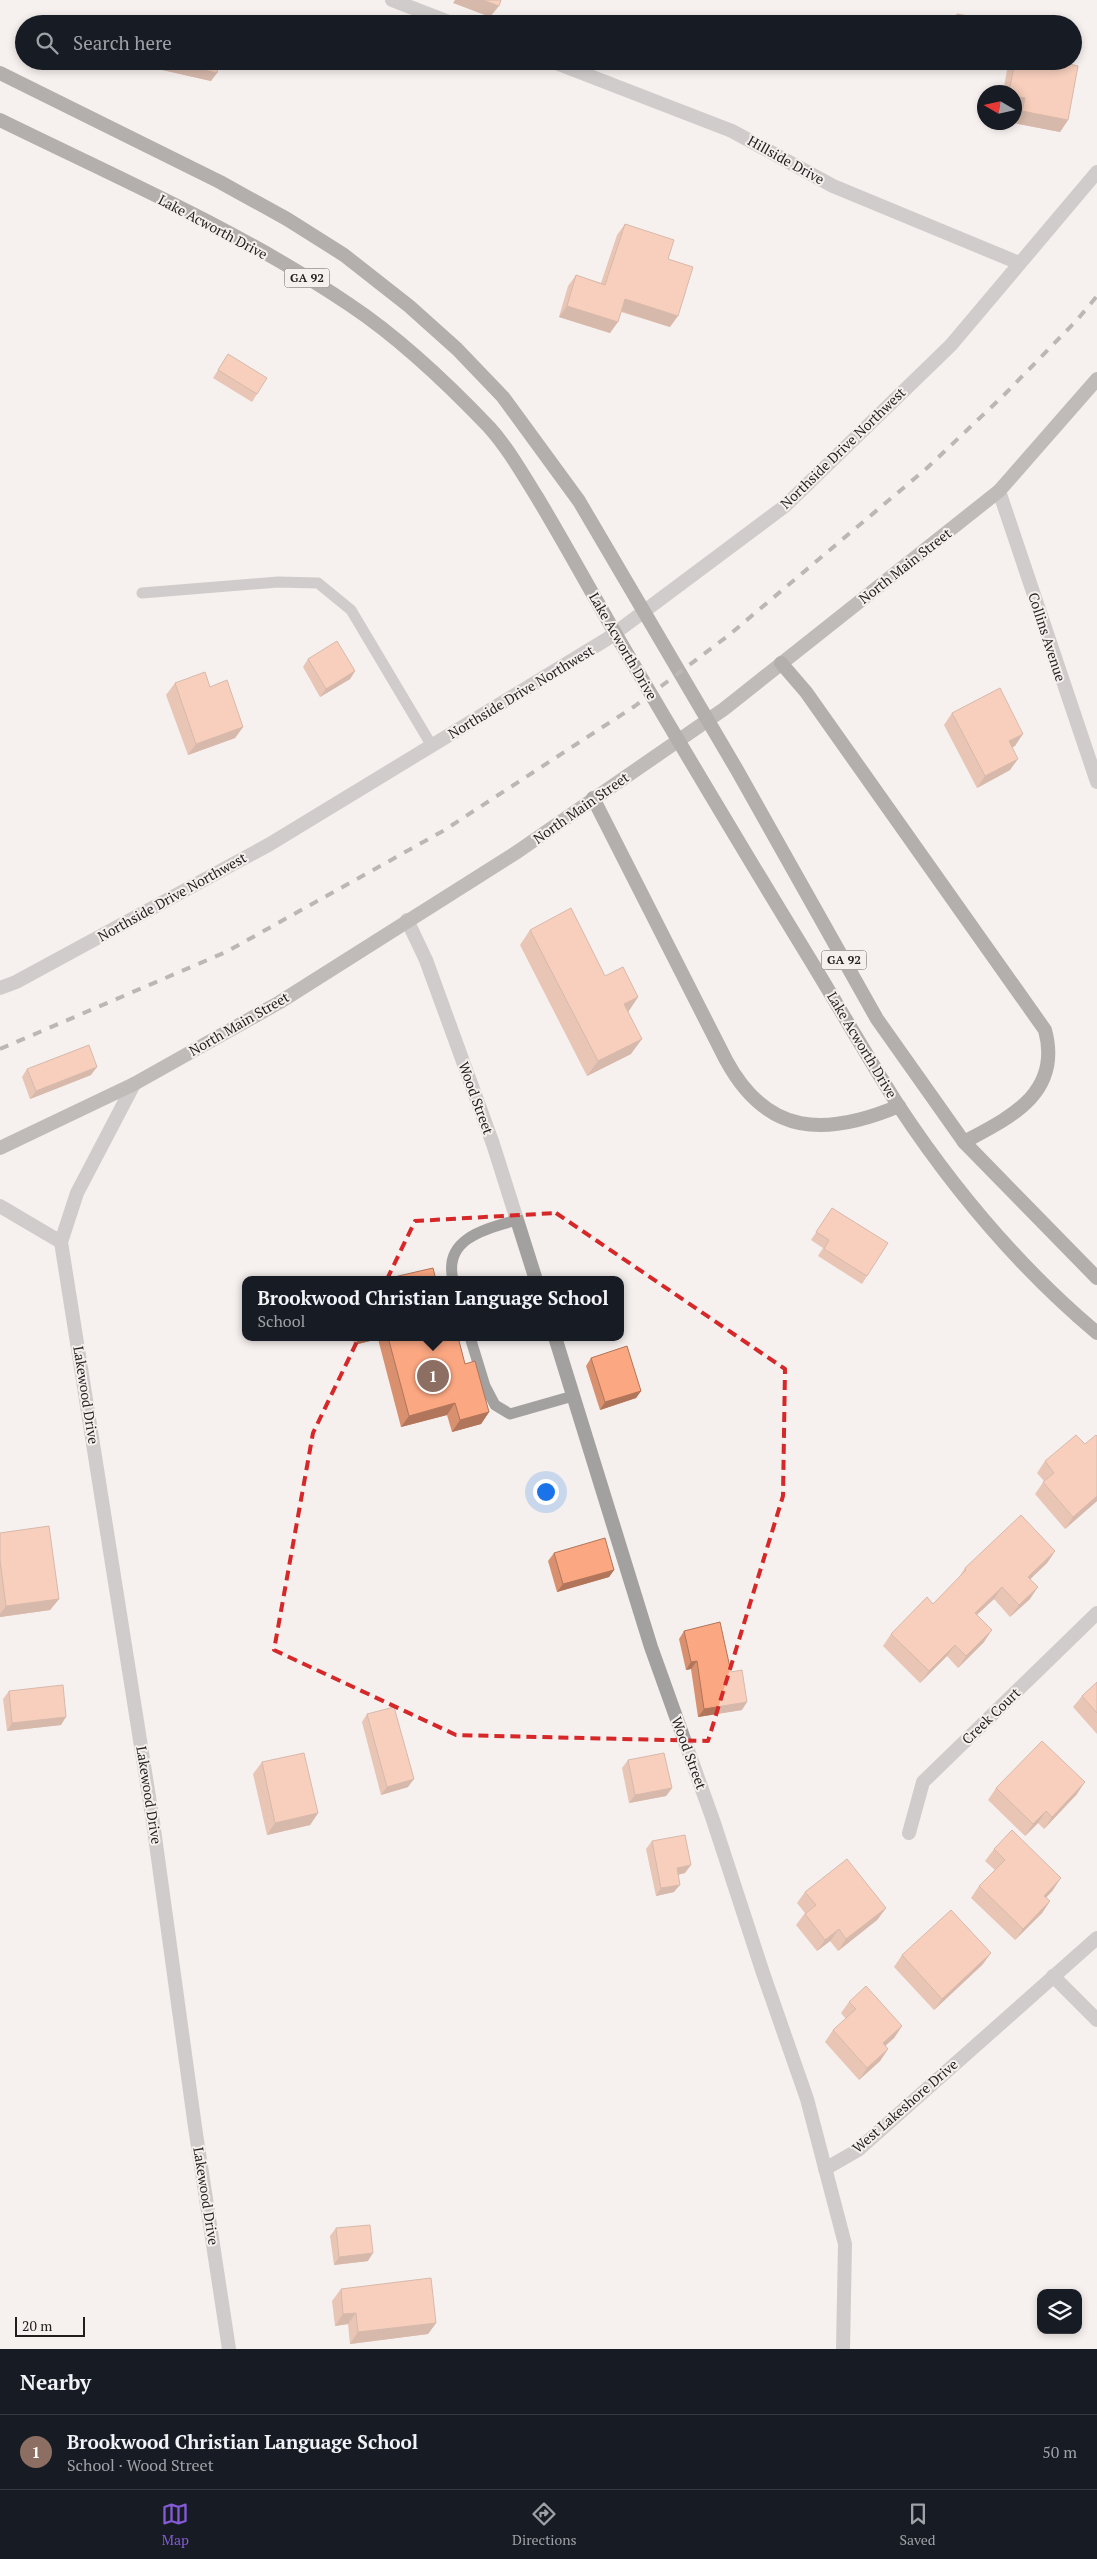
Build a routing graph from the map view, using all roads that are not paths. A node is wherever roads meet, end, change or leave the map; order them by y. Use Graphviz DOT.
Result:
graph roads {
  1 [pos="392,0"];
  2 [pos="431,15"];
  3 [pos="0,62"];
  4 [pos="574,70"];
  5 [pos="0,73"];
  6 [pos="29,88"];
  7 [pos="0,120"];
  8 [pos="1097,172"];
  9 [pos="1019,263"];
  10 [pos="1097,379"];
  11 [pos="999,491"];
  12 [pos="142,593"];
  13 [pos="781,663"];
  14 [pos="432,746"];
  15 [pos="1097,782"];
  16 [pos="593,798"];
  17 [pos="406,920"];
  18 [pos="0,988"];
  19 [pos="134,1084"];
  20 [pos="898,1106"];
  21 [pos="964,1142"];
  22 [pos="0,1148"];
  23 [pos="0,1206"];
  24 [pos="517,1220"];
  25 [pos="61,1242"];
  26 [pos="452,1276"];
  27 [pos="535,1276"];
  28 [pos="1097,1278"];
  29 [pos="1097,1334"];
  30 [pos="471,1341"];
  31 [pos="555,1341"];
  32 [pos="573,1396"];
  33 [pos="1097,1613"];
  34 [pos="909,1833"];
  35 [pos="1097,1938"];
  36 [pos="1053,1976"];
  37 [pos="1097,2020"];
  38 [pos="825,2169"];
  39 [pos="229,2349"];
  40 [pos="843,2349"];
  1 -- 2 [label="street"];
  3 -- 6 [label="main road"];
  4 -- 9 [label="street, Hillside Drive"];
  5 -- 6 [label="main road, Lake Acworth Drive / GA 92"];
  6 -- 21 [label="main road, Lake Acworth Drive / GA 92"];
  7 -- 20 [label="main road, Lake Acworth Drive / GA 92"];
  8 -- 9 [label="street, Northside Drive Northwest"];
  9 -- 14 [label="street, Northside Drive Northwest"];
  10 -- 11 [label="main road, North Main Street"];
  11 -- 13 [label="main road, North Main Street"];
  11 -- 15 [label="street, Collins Avenue"];
  12 -- 14 [label="lane"];
  13 -- 16 [label="main road, North Main Street"];
  13 -- 21 [label="main road"];
  14 -- 18 [label="street, Northside Drive Northwest"];
  16 -- 17 [label="main road, North Main Street"];
  16 -- 20 [label="main road"];
  17 -- 19 [label="main road, North Main Street"];
  17 -- 24 [label="street, Wood Street"];
  19 -- 22 [label="main road, North Main Street"];
  19 -- 25 [label="street, Lakewood Drive"];
  20 -- 29 [label="main road, Lake Acworth Drive / GA 92"];
  21 -- 28 [label="main road, Lake Acworth Drive / GA 92"];
  23 -- 25 [label="street"];
  24 -- 26 [label="lane"];
  24 -- 27 [label="street, Wood Street"];
  25 -- 39 [label="street, Lakewood Drive"];
  30 -- 32 [label="lane"];
  31 -- 32 [label="street, Wood Street"];
  32 -- 38 [label="street, Wood Street"];
  33 -- 34 [label="street, Creek Court"];
  35 -- 36 [label="street, West Lakeshore Drive"];
  36 -- 37 [label="street"];
  36 -- 38 [label="street, West Lakeshore Drive"];
  38 -- 40 [label="street"];
}
